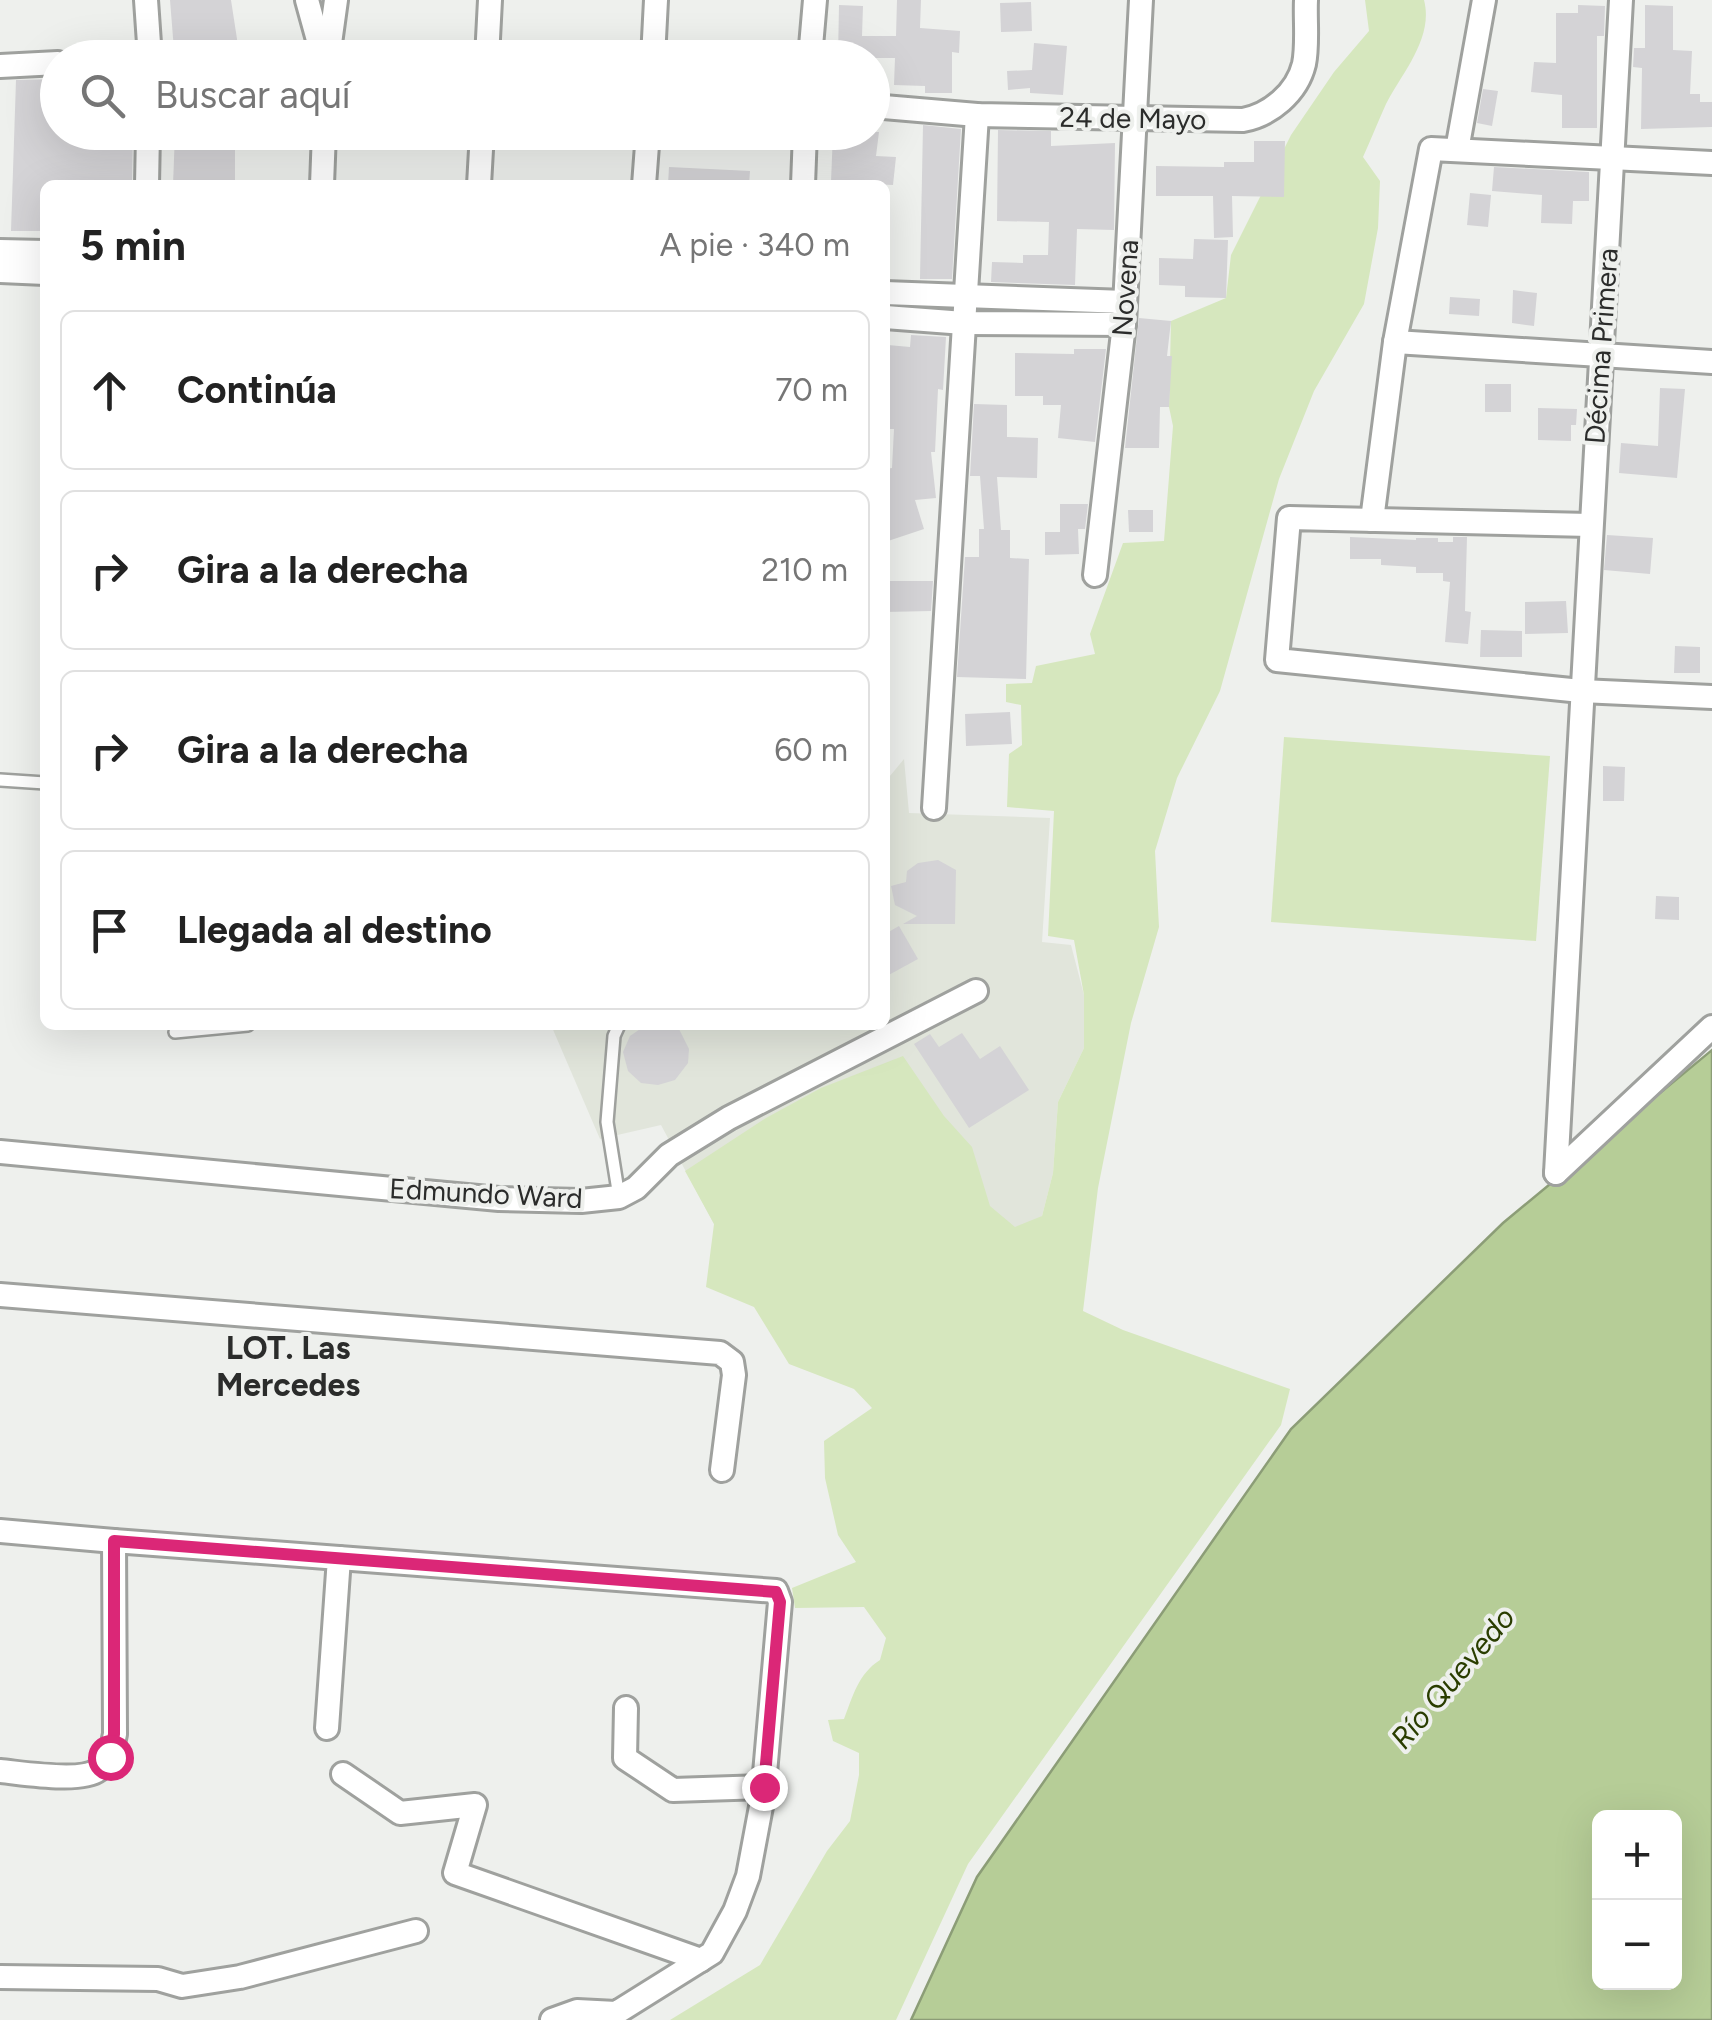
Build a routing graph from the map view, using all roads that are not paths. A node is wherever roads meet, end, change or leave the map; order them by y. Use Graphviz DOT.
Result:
graph roads {
  1 [pos="146,0"];
  2 [pos="307,0"];
  3 [pos="336,0"];
  4 [pos="490,0"];
  5 [pos="656,0"];
  6 [pos="816,0"];
  7 [pos="1141,0"];
  8 [pos="1306,0"];
  9 [pos="1484,0"];
  10 [pos="1621,0"];
  11 [pos="149,40"];
  12 [pos="320,40"];
  13 [pos="329,40"];
  14 [pos="488,40"];
  15 [pos="655,40"];
  16 [pos="812,40"];
  17 [pos="40,64"];
  18 [pos="0,66"];
  19 [pos="890,108"];
  20 [pos="977,116"];
  21 [pos="1135,118"];
  22 [pos="148,150"];
  23 [pos="323,150"];
  24 [pos="481,150"];
  25 [pos="647,150"];
  26 [pos="804,150"];
  27 [pos="1457,150"];
  28 [pos="1613,157"];
  29 [pos="1712,163"];
  30 [pos="147,180"];
  31 [pos="322,180"];
  32 [pos="479,180"];
  33 [pos="644,180"];
  34 [pos="803,180"];
  35 [pos="0,251"];
  36 [pos="40,252"];
  37 [pos="0,271"];
  38 [pos="40,274"];
  39 [pos="890,293"];
  40 [pos="965,298"];
  41 [pos="1124,313"];
  42 [pos="890,318"];
  43 [pos="964,322"];
  44 [pos="1394,342"];
  45 [pos="1600,356"];
  46 [pos="1712,362"];
  47 [pos="1372,520"];
  48 [pos="1590,525"];
  49 [pos="1096,574"];
  50 [pos="1581,691"];
  51 [pos="1712,697"];
  52 [pos="0,780"];
  53 [pos="40,782"];
  54 [pos="934,808"];
  55 [pos="976,991"];
  56 [pos="1712,1028"];
  57 [pos="196,1030"];
  58 [pos="617,1030"];
  59 [pos="175,1032"];
  60 [pos="0,1152"];
  61 [pos="619,1196"];
  62 [pos="0,1295"];
  63 [pos="722,1470"];
  64 [pos="0,1530"];
  65 [pos="114,1541"];
  66 [pos="340,1558"];
  67 [pos="626,1708"];
  68 [pos="327,1728"];
  69 [pos="0,1771"];
  70 [pos="342,1774"];
  71 [pos="764,1787"];
  72 [pos="416,1931"];
  73 [pos="702,1960"];
  74 [pos="0,1977"];
  75 [pos="552,2020"];
  1 -- 11 [label="street"];
  2 -- 12 [label="street"];
  3 -- 13 [label="street"];
  4 -- 14 [label="street"];
  5 -- 15 [label="street"];
  6 -- 16 [label="street"];
  7 -- 21 [label="street, Novena"];
  8 -- 21 [label="street, 24 de Mayo"];
  9 -- 27 [label="street"];
  10 -- 28 [label="street, Décima Primera"];
  17 -- 18 [label="street"];
  19 -- 20 [label="street, 24 de Mayo"];
  20 -- 21 [label="street, 24 de Mayo"];
  20 -- 40 [label="street"];
  21 -- 41 [label="street, Novena"];
  22 -- 30 [label="street"];
  23 -- 31 [label="street"];
  24 -- 32 [label="street"];
  25 -- 33 [label="street"];
  26 -- 34 [label="street"];
  27 -- 28 [label="street"];
  27 -- 44 [label="street"];
  28 -- 29 [label="street"];
  28 -- 45 [label="street, Décima Primera"];
  35 -- 36 [label="street"];
  37 -- 38 [label="street"];
  39 -- 40 [label="street"];
  40 -- 41 [label="street"];
  40 -- 43 [label="street"];
  41 -- 43 [label="street"];
  41 -- 49 [label="street, Novena"];
  42 -- 43 [label="street"];
  43 -- 54 [label="street"];
  44 -- 45 [label="street"];
  44 -- 47 [label="street"];
  45 -- 46 [label="street"];
  45 -- 48 [label="street, Décima Primera"];
  47 -- 48 [label="street"];
  47 -- 50 [label="street"];
  48 -- 50 [label="street, Décima Primera"];
  50 -- 51 [label="street"];
  50 -- 56 [label="street, Décima Primera"];
  52 -- 53 [label="lane"];
  55 -- 61 [label="street, Edmundo Ward"];
  57 -- 59 [label="lane"];
  58 -- 61 [label="lane"];
  60 -- 61 [label="street, Edmundo Ward"];
  62 -- 63 [label="street"];
  64 -- 65 [label="street"];
  65 -- 66 [label="street"];
  65 -- 69 [label="street"];
  66 -- 68 [label="street"];
  66 -- 71 [label="street"];
  67 -- 71 [label="street"];
  70 -- 73 [label="street"];
  71 -- 73 [label="street"];
  72 -- 74 [label="street"];
  73 -- 75 [label="street"];
}
